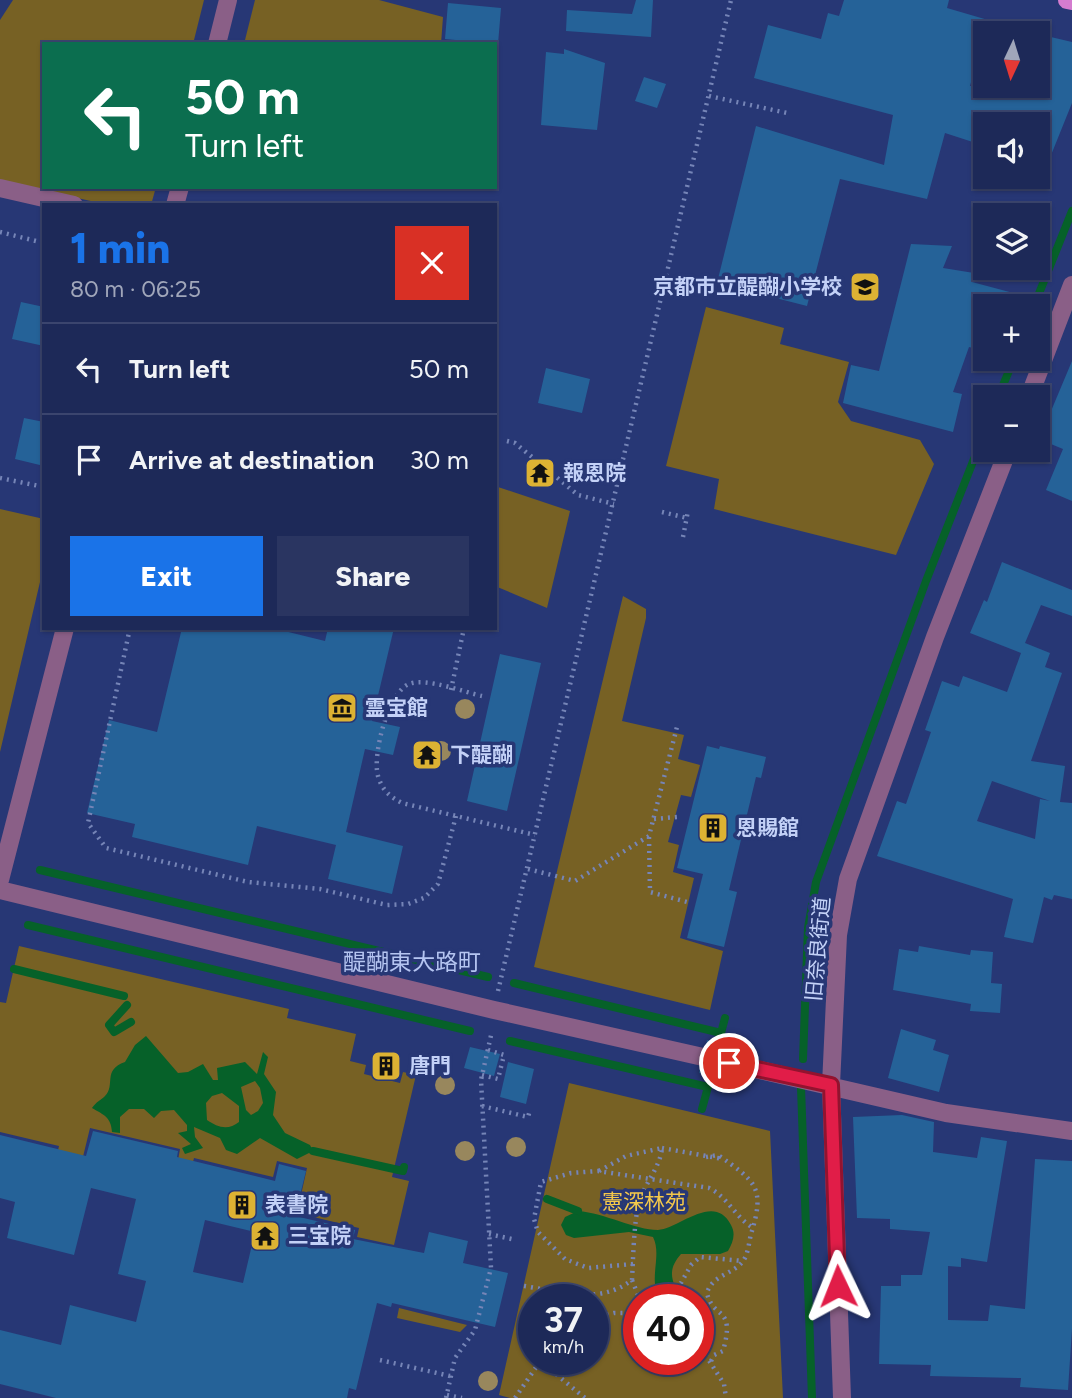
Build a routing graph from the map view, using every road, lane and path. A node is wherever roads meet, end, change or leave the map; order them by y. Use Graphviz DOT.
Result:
graph roads {
  1 [pos="228,0"];
  2 [pos="731,0"];
  3 [pos="218,42"];
  4 [pos="709,96"];
  5 [pos="787,113"];
  6 [pos="0,188"];
  7 [pos="65,203"];
  8 [pos="0,233"];
  9 [pos="42,243"];
  10 [pos="1072,285"];
  11 [pos="1034,385"];
  12 [pos="507,442"];
  13 [pos="1003,462"];
  14 [pos="0,478"];
  15 [pos="42,487"];
  16 [pos="614,504"];
  17 [pos="688,511"];
  18 [pos="662,512"];
  19 [pos="687,518"];
  20 [pos="683,537"];
  21 [pos="64,630"];
  22 [pos="130,630"];
  23 [pos="464,630"];
  24 [pos="451,690"];
  25 [pos="482,696"];
  26 [pos="678,723"];
  27 [pos="456,816"];
  28 [pos="677,817"];
  29 [pos="653,819"];
  30 [pos="535,835"];
  31 [pos="649,836"];
  32 [pos="528,869"];
  33 [pos="0,880"];
  34 [pos="0,890"];
  35 [pos="691,903"];
  36 [pos="496,1010"];
  37 [pos="488,1050"];
  38 [pos="703,1057"];
  39 [pos="729,1063"];
  40 [pos="482,1075"];
  41 [pos="831,1085"];
  42 [pos="482,1106"];
  43 [pos="530,1110"];
  44 [pos="1072,1132"];
  45 [pos="662,1148"];
  46 [pos="598,1171"];
  47 [pos="650,1177"];
  48 [pos="754,1228"];
  49 [pos="489,1234"];
  50 [pos="516,1240"];
  51 [pos="744,1261"];
  52 [pos="633,1264"];
  53 [pos="632,1280"];
  54 [pos="634,1284"];
  55 [pos="680,1284"];
  56 [pos="713,1284"];
  57 [pos="609,1293"];
  58 [pos="714,1304"];
  59 [pos="714,1355"];
  60 [pos="380,1360"];
  61 [pos="714,1366"];
  62 [pos="531,1375"];
  63 [pos="558,1375"];
  64 [pos="451,1377"];
  65 [pos="447,1396"];
  66 [pos="461,1398"];
  67 [pos="516,1398"];
  68 [pos="585,1398"];
  69 [pos="726,1398"];
  70 [pos="842,1398"];
  1 -- 3 [label="street"];
  2 -- 4 [label="path"];
  4 -- 5 [label="path"];
  4 -- 16 [label="path"];
  6 -- 7 [label="street"];
  8 -- 9 [label="path"];
  10 -- 11 [label="street"];
  12 -- 16 [label="path"];
  13 -- 41 [label="street, 旧奈良街道"];
  14 -- 15 [label="path"];
  16 -- 30 [label="path"];
  17 -- 19 [label="path"];
  18 -- 19 [label="path"];
  19 -- 20 [label="path"];
  21 -- 33 [label="street"];
  22 -- 27 [label="path"];
  23 -- 24 [label="path"];
  24 -- 25 [label="path"];
  24 -- 27 [label="path"];
  26 -- 29 [label="path"];
  27 -- 30 [label="path"];
  28 -- 29 [label="path"];
  29 -- 31 [label="path"];
  30 -- 32 [label="path"];
  31 -- 32 [label="path"];
  31 -- 35 [label="path"];
  32 -- 36 [label="path"];
  34 -- 36 [label="street"];
  36 -- 37 [label="path"];
  36 -- 38 [label="street"];
  37 -- 40 [label="path"];
  37 -- 40 [label="path"];
  39 -- 41 [label="street"];
  40 -- 42 [label="path"];
  41 -- 44 [label="street"];
  41 -- 70 [label="street, 旧奈良街道"];
  42 -- 43 [label="path"];
  42 -- 49 [label="path"];
  45 -- 46 [label="path"];
  45 -- 47 [label="path"];
  45 -- 48 [label="path"];
  46 -- 47 [label="path"];
  46 -- 52 [label="path"];
  47 -- 48 [label="path"];
  47 -- 52 [label="path"];
  48 -- 51 [label="path"];
  49 -- 50 [label="path"];
  49 -- 64 [label="path"];
  51 -- 55 [label="path"];
  51 -- 56 [label="path"];
  52 -- 53 [label="path"];
  53 -- 54 [label="path"];
  53 -- 57 [label="path"];
  58 -- 59 [label="path"];
  60 -- 64 [label="path"];
  61 -- 69 [label="path"];
  62 -- 67 [label="path"];
  63 -- 68 [label="path"];
  64 -- 65 [label="path"];
  65 -- 66 [label="path"];
}
